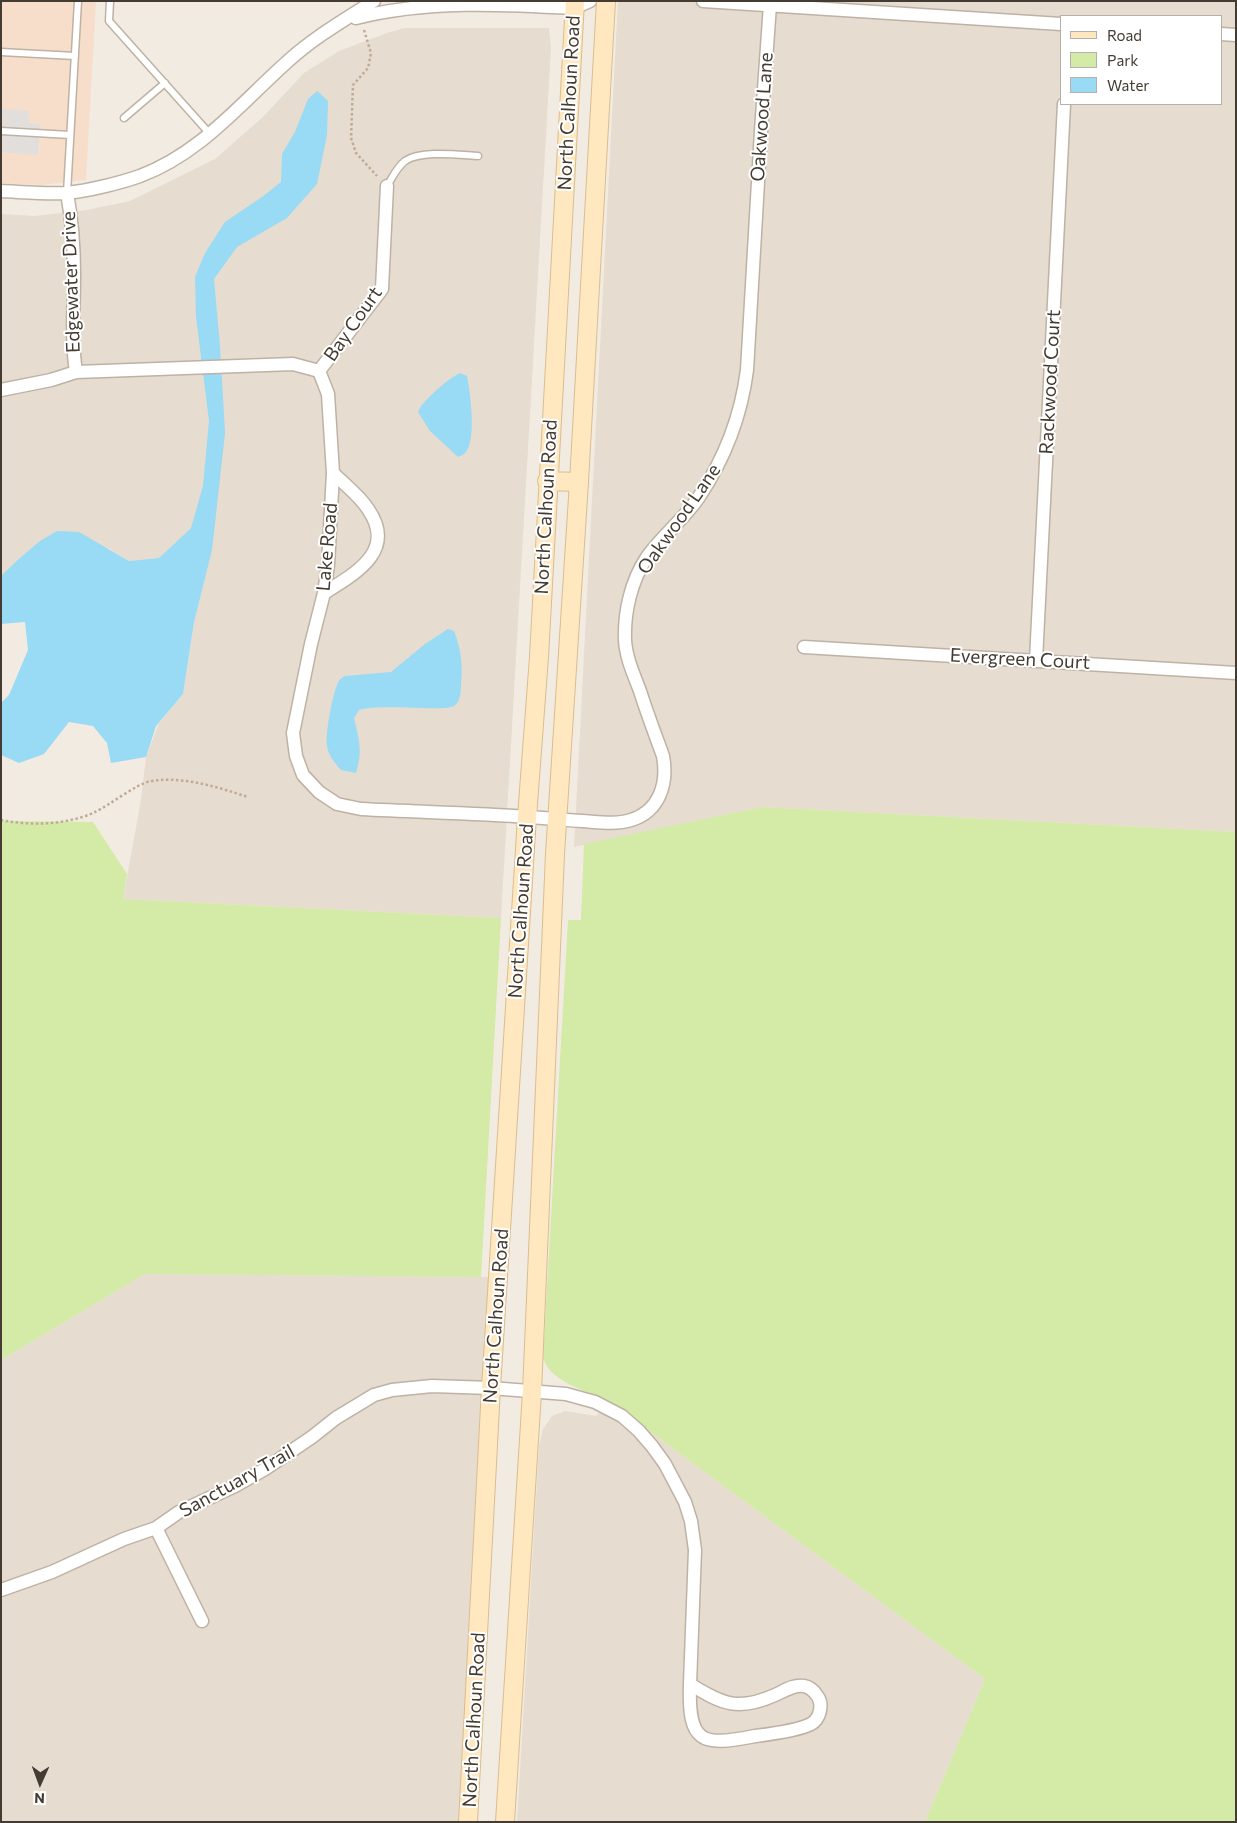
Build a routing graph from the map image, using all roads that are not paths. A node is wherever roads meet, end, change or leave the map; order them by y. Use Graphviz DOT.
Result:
graph roads {
  1 [pos="78,1"];
  2 [pos="110,1"];
  3 [pos="606,1"];
  4 [pos="703,1"];
  5 [pos="580,3"];
  6 [pos="373,4"];
  7 [pos="770,5"];
  8 [pos="1060,24"];
  9 [pos="332,26"];
  10 [pos="1222,34"];
  11 [pos="1236,35"];
  12 [pos="1,52"];
  13 [pos="75,56"];
  14 [pos="164,83"];
  15 [pos="1064,105"];
  16 [pos="124,118"];
  17 [pos="1,131"];
  18 [pos="210,134"];
  19 [pos="70,135"];
  20 [pos="478,156"];
  21 [pos="387,186"];
  22 [pos="1,191"];
  23 [pos="67,193"];
  24 [pos="319,371"];
  25 [pos="76,372"];
  26 [pos="1,390"];
  27 [pos="333,473"];
  28 [pos="547,481"];
  29 [pos="579,482"];
  30 [pos="324,593"];
  31 [pos="804,647"];
  32 [pos="1036,660"];
  33 [pos="1236,673"];
  34 [pos="527,817"];
  35 [pos="558,820"];
  36 [pos="491,1388"];
  37 [pos="532,1392"];
  38 [pos="156,1528"];
  39 [pos="1,1590"];
  40 [pos="202,1622"];
  41 [pos="690,1684"];
  42 [pos="468,1822"];
  43 [pos="505,1822"];
  1 -- 13 [label="lane"];
  2 -- 14 [label="lane"];
  3 -- 29 [label="main road, North Calhoun Road"];
  4 -- 7 [label="street"];
  5 -- 6 [label="street"];
  5 -- 28 [label="main road, North Calhoun Road"];
  6 -- 9 [label="street"];
  6 -- 9 [label="street"];
  7 -- 8 [label="street"];
  7 -- 35 [label="street, Oakwood Lane"];
  9 -- 18 [label="street"];
  10 -- 11 [label="street"];
  12 -- 13 [label="lane"];
  13 -- 19 [label="lane"];
  14 -- 16 [label="lane"];
  14 -- 18 [label="lane"];
  15 -- 32 [label="street, Rackwood Court"];
  17 -- 19 [label="lane"];
  18 -- 23 [label="street"];
  19 -- 23 [label="lane"];
  20 -- 21 [label="lane"];
  21 -- 24 [label="street, Bay Court"];
  22 -- 23 [label="street"];
  23 -- 25 [label="street, Edgewater Drive"];
  24 -- 25 [label="street"];
  24 -- 27 [label="street, Lake Road"];
  25 -- 26 [label="street"];
  27 -- 30 [label="street, Lake Road"];
  27 -- 30 [label="street"];
  28 -- 29 [label="main road"];
  28 -- 34 [label="main road, North Calhoun Road"];
  29 -- 35 [label="main road, North Calhoun Road"];
  30 -- 34 [label="street, Lake Road"];
  31 -- 32 [label="street, Evergreen Court"];
  32 -- 33 [label="street, Evergreen Court"];
  34 -- 35 [label="street, Lake Road"];
  34 -- 36 [label="main road, North Calhoun Road"];
  35 -- 37 [label="main road, North Calhoun Road"];
  36 -- 37 [label="street, Sanctuary Trail"];
  36 -- 38 [label="street, Sanctuary Trail"];
  36 -- 42 [label="main road, North Calhoun Road"];
  37 -- 41 [label="street, Sanctuary Trail"];
  37 -- 43 [label="main road, North Calhoun Road"];
  38 -- 39 [label="street, Sanctuary Trail"];
  38 -- 40 [label="street"];
  41 -- 41 [label="street, Sanctuary Trail"];
}
